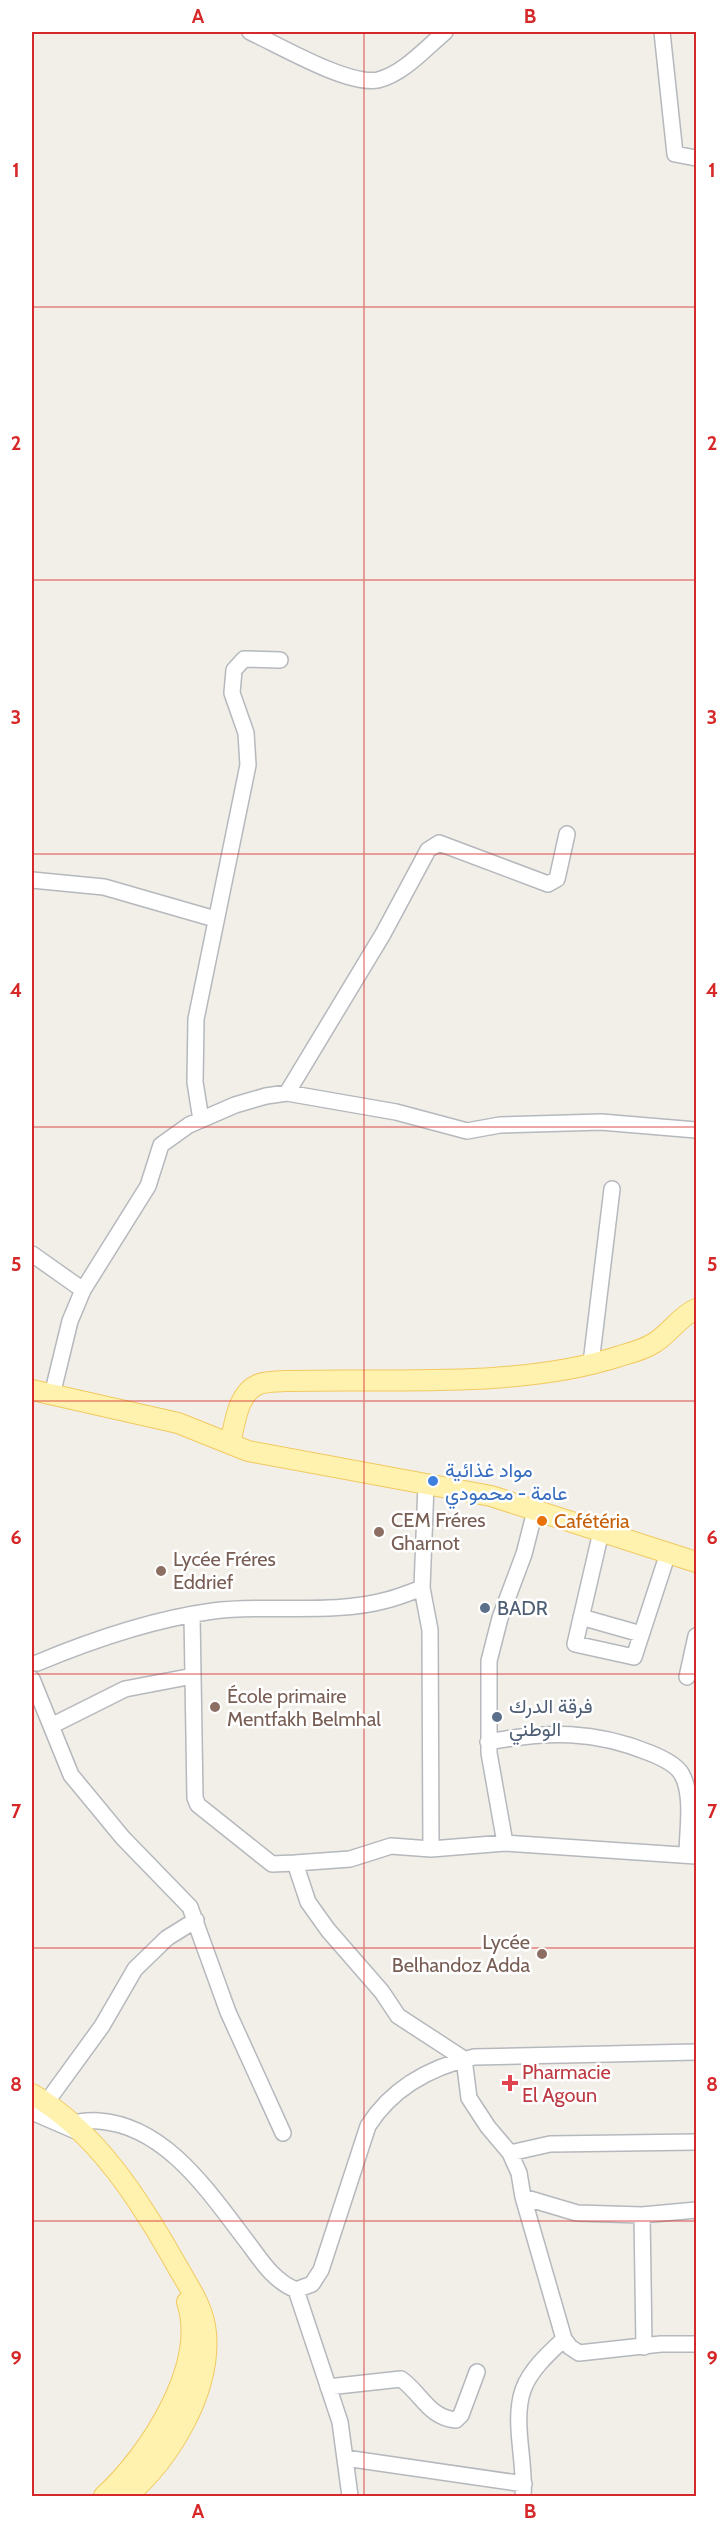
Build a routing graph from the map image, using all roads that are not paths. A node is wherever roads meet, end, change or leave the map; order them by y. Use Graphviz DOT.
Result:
graph roads {
  1 [pos="250,32"];
  2 [pos="445,32"];
  3 [pos="662,32"];
  4 [pos="696,158"];
  5 [pos="280,660"];
  6 [pos="567,834"];
  7 [pos="32,880"];
  8 [pos="215,919"];
  9 [pos="286,1093"];
  10 [pos="201,1120"];
  11 [pos="696,1130"];
  12 [pos="612,1189"];
  13 [pos="32,1254"];
  14 [pos="83,1290"];
  15 [pos="696,1309"];
  16 [pos="591,1363"];
  17 [pos="32,1390"];
  18 [pos="51,1395"];
  19 [pos="230,1443"];
  20 [pos="426,1485"];
  21 [pos="535,1511"];
  22 [pos="601,1532"];
  23 [pos="668,1553"];
  24 [pos="696,1562"];
  25 [pos="422,1588"];
  26 [pos="192,1615"];
  27 [pos="581,1617"];
  28 [pos="641,1634"];
  29 [pos="696,1636"];
  30 [pos="34,1660"];
  31 [pos="193,1676"];
  32 [pos="687,1677"];
  33 [pos="32,1679"];
  34 [pos="51,1726"];
  35 [pos="489,1742"];
  36 [pos="505,1843"];
  37 [pos="431,1849"];
  38 [pos="692,1855"];
  39 [pos="295,1863"];
  40 [pos="196,1920"];
  41 [pos="696,2052"];
  42 [pos="464,2059"];
  43 [pos="36,2103"];
  44 [pos="76,2128"];
  45 [pos="283,2133"];
  46 [pos="696,2142"];
  47 [pos="510,2153"];
  48 [pos="523,2197"];
  49 [pos="696,2210"];
  50 [pos="642,2215"];
  51 [pos="170,2254"];
  52 [pos="296,2290"];
  53 [pos="564,2339"];
  54 [pos="696,2343"];
  55 [pos="644,2347"];
  56 [pos="477,2372"];
  57 [pos="328,2387"];
  58 [pos="345,2458"];
  59 [pos="524,2490"];
  60 [pos="104,2496"];
  61 [pos="127,2496"];
  62 [pos="350,2496"];
  1 -- 2 [label="street"];
  3 -- 4 [label="street"];
  5 -- 8 [label="street"];
  6 -- 9 [label="street"];
  7 -- 8 [label="street"];
  8 -- 10 [label="street"];
  9 -- 10 [label="street"];
  9 -- 11 [label="street"];
  10 -- 14 [label="street"];
  12 -- 16 [label="street"];
  13 -- 14 [label="street"];
  14 -- 18 [label="street"];
  15 -- 16 [label="main road"];
  16 -- 19 [label="main road"];
  17 -- 18 [label="main road"];
  18 -- 19 [label="main road"];
  19 -- 20 [label="main road"];
  20 -- 21 [label="main road"];
  20 -- 25 [label="street"];
  21 -- 22 [label="main road"];
  21 -- 35 [label="street"];
  22 -- 23 [label="main road"];
  22 -- 27 [label="street"];
  23 -- 24 [label="main road"];
  23 -- 28 [label="street"];
  25 -- 26 [label="street"];
  25 -- 37 [label="street"];
  26 -- 30 [label="street"];
  26 -- 31 [label="street"];
  27 -- 28 [label="street"];
  27 -- 28 [label="street"];
  29 -- 32 [label="street"];
  30 -- 33 [label="street"];
  31 -- 34 [label="street"];
  31 -- 39 [label="street"];
  33 -- 34 [label="street"];
  34 -- 40 [label="street"];
  35 -- 36 [label="street"];
  35 -- 38 [label="street"];
  36 -- 37 [label="street"];
  36 -- 38 [label="street"];
  37 -- 39 [label="street"];
  39 -- 42 [label="street"];
  40 -- 43 [label="street"];
  40 -- 45 [label="street"];
  41 -- 42 [label="street"];
  42 -- 47 [label="street"];
  42 -- 52 [label="street"];
  43 -- 44 [label="main road"];
  44 -- 51 [label="main road"];
  44 -- 52 [label="street"];
  46 -- 47 [label="street"];
  47 -- 48 [label="street"];
  48 -- 50 [label="street"];
  48 -- 53 [label="street"];
  49 -- 50 [label="street"];
  50 -- 55 [label="street"];
  51 -- 60 [label="main road"];
  51 -- 61 [label="main road"];
  52 -- 57 [label="street"];
  53 -- 55 [label="street"];
  53 -- 59 [label="street"];
  54 -- 55 [label="street"];
  56 -- 57 [label="street"];
  57 -- 58 [label="street"];
  58 -- 59 [label="street"];
  58 -- 62 [label="street"];
}
